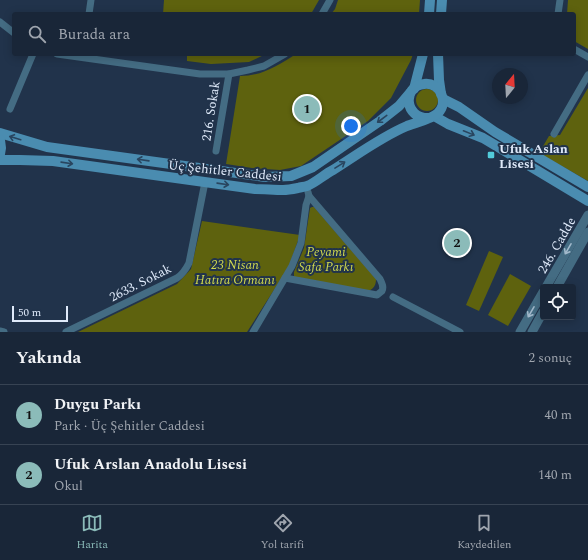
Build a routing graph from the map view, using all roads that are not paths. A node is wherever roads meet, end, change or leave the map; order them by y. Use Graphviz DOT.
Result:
graph roads {
  1 [pos="91,0"];
  2 [pos="330,0"];
  3 [pos="430,0"];
  4 [pos="442,0"];
  5 [pos="560,0"];
  6 [pos="89,12"];
  7 [pos="323,12"];
  8 [pos="428,12"];
  9 [pos="441,12"];
  10 [pos="558,12"];
  11 [pos="0,22"];
  12 [pos="12,31"];
  13 [pos="576,50"];
  14 [pos="32,56"];
  15 [pos="84,56"];
  16 [pos="282,56"];
  17 [pos="422,56"];
  18 [pos="438,56"];
  19 [pos="588,57"];
  20 [pos="228,74"];
  21 [pos="588,75"];
  22 [pos="412,91"];
  23 [pos="442,96"];
  24 [pos="10,109"];
  25 [pos="432,117"];
  26 [pos="0,133"];
  27 [pos="554,134"];
  28 [pos="0,140"];
  29 [pos="216,151"];
  30 [pos="0,154"];
  31 [pos="0,160"];
  32 [pos="205,182"];
  33 [pos="307,186"];
  34 [pos="588,187"];
  35 [pos="309,196"];
  36 [pos="588,200"];
  37 [pos="588,215"];
  38 [pos="588,232"];
  39 [pos="284,278"];
  40 [pos="548,284"];
  41 [pos="559,284"];
  42 [pos="393,297"];
  43 [pos="540,297"];
  44 [pos="540,317"];
  45 [pos="0,332"];
  46 [pos="4,332"];
  47 [pos="66,332"];
  48 [pos="253,332"];
  49 [pos="460,332"];
  50 [pos="520,332"];
  51 [pos="532,332"];
  1 -- 6 [label="street"];
  2 -- 7 [label="street"];
  3 -- 8 [label="main road"];
  4 -- 9 [label="main road"];
  5 -- 10 [label="street"];
  11 -- 12 [label="street"];
  13 -- 19 [label="street"];
  14 -- 24 [label="street"];
  15 -- 20 [label="street"];
  16 -- 20 [label="street"];
  17 -- 22 [label="main road"];
  18 -- 23 [label="main road"];
  20 -- 29 [label="street, 216. Sokak"];
  21 -- 27 [label="street"];
  22 -- 23 [label="main road"];
  22 -- 25 [label="main road"];
  22 -- 26 [label="main road, Üç Şehitler Caddesi, one-way"];
  23 -- 25 [label="main road"];
  23 -- 34 [label="main road"];
  33 -- 25 [label="main road, Üç Şehitler Caddesi, one-way"];
  25 -- 36 [label="main road, one-way"];
  28 -- 30 [label="main road"];
  31 -- 32 [label="main road, Üç Şehitler Caddesi, one-way"];
  32 -- 33 [label="main road, Üç Şehitler Caddesi, one-way"];
  32 -- 47 [label="street, 2633. Sokak"];
  33 -- 35 [label="street"];
  35 -- 39 [label="street"];
  35 -- 39 [label="street"];
  37 -- 40 [label="street, 246. Cadde, one-way"];
  38 -- 41 [label="street, 246. Cadde"];
  39 -- 48 [label="street"];
  42 -- 49 [label="street"];
  43 -- 50 [label="street, 246. Cadde, one-way"];
  44 -- 51 [label="street"];
  45 -- 46 [label="street"];
}
